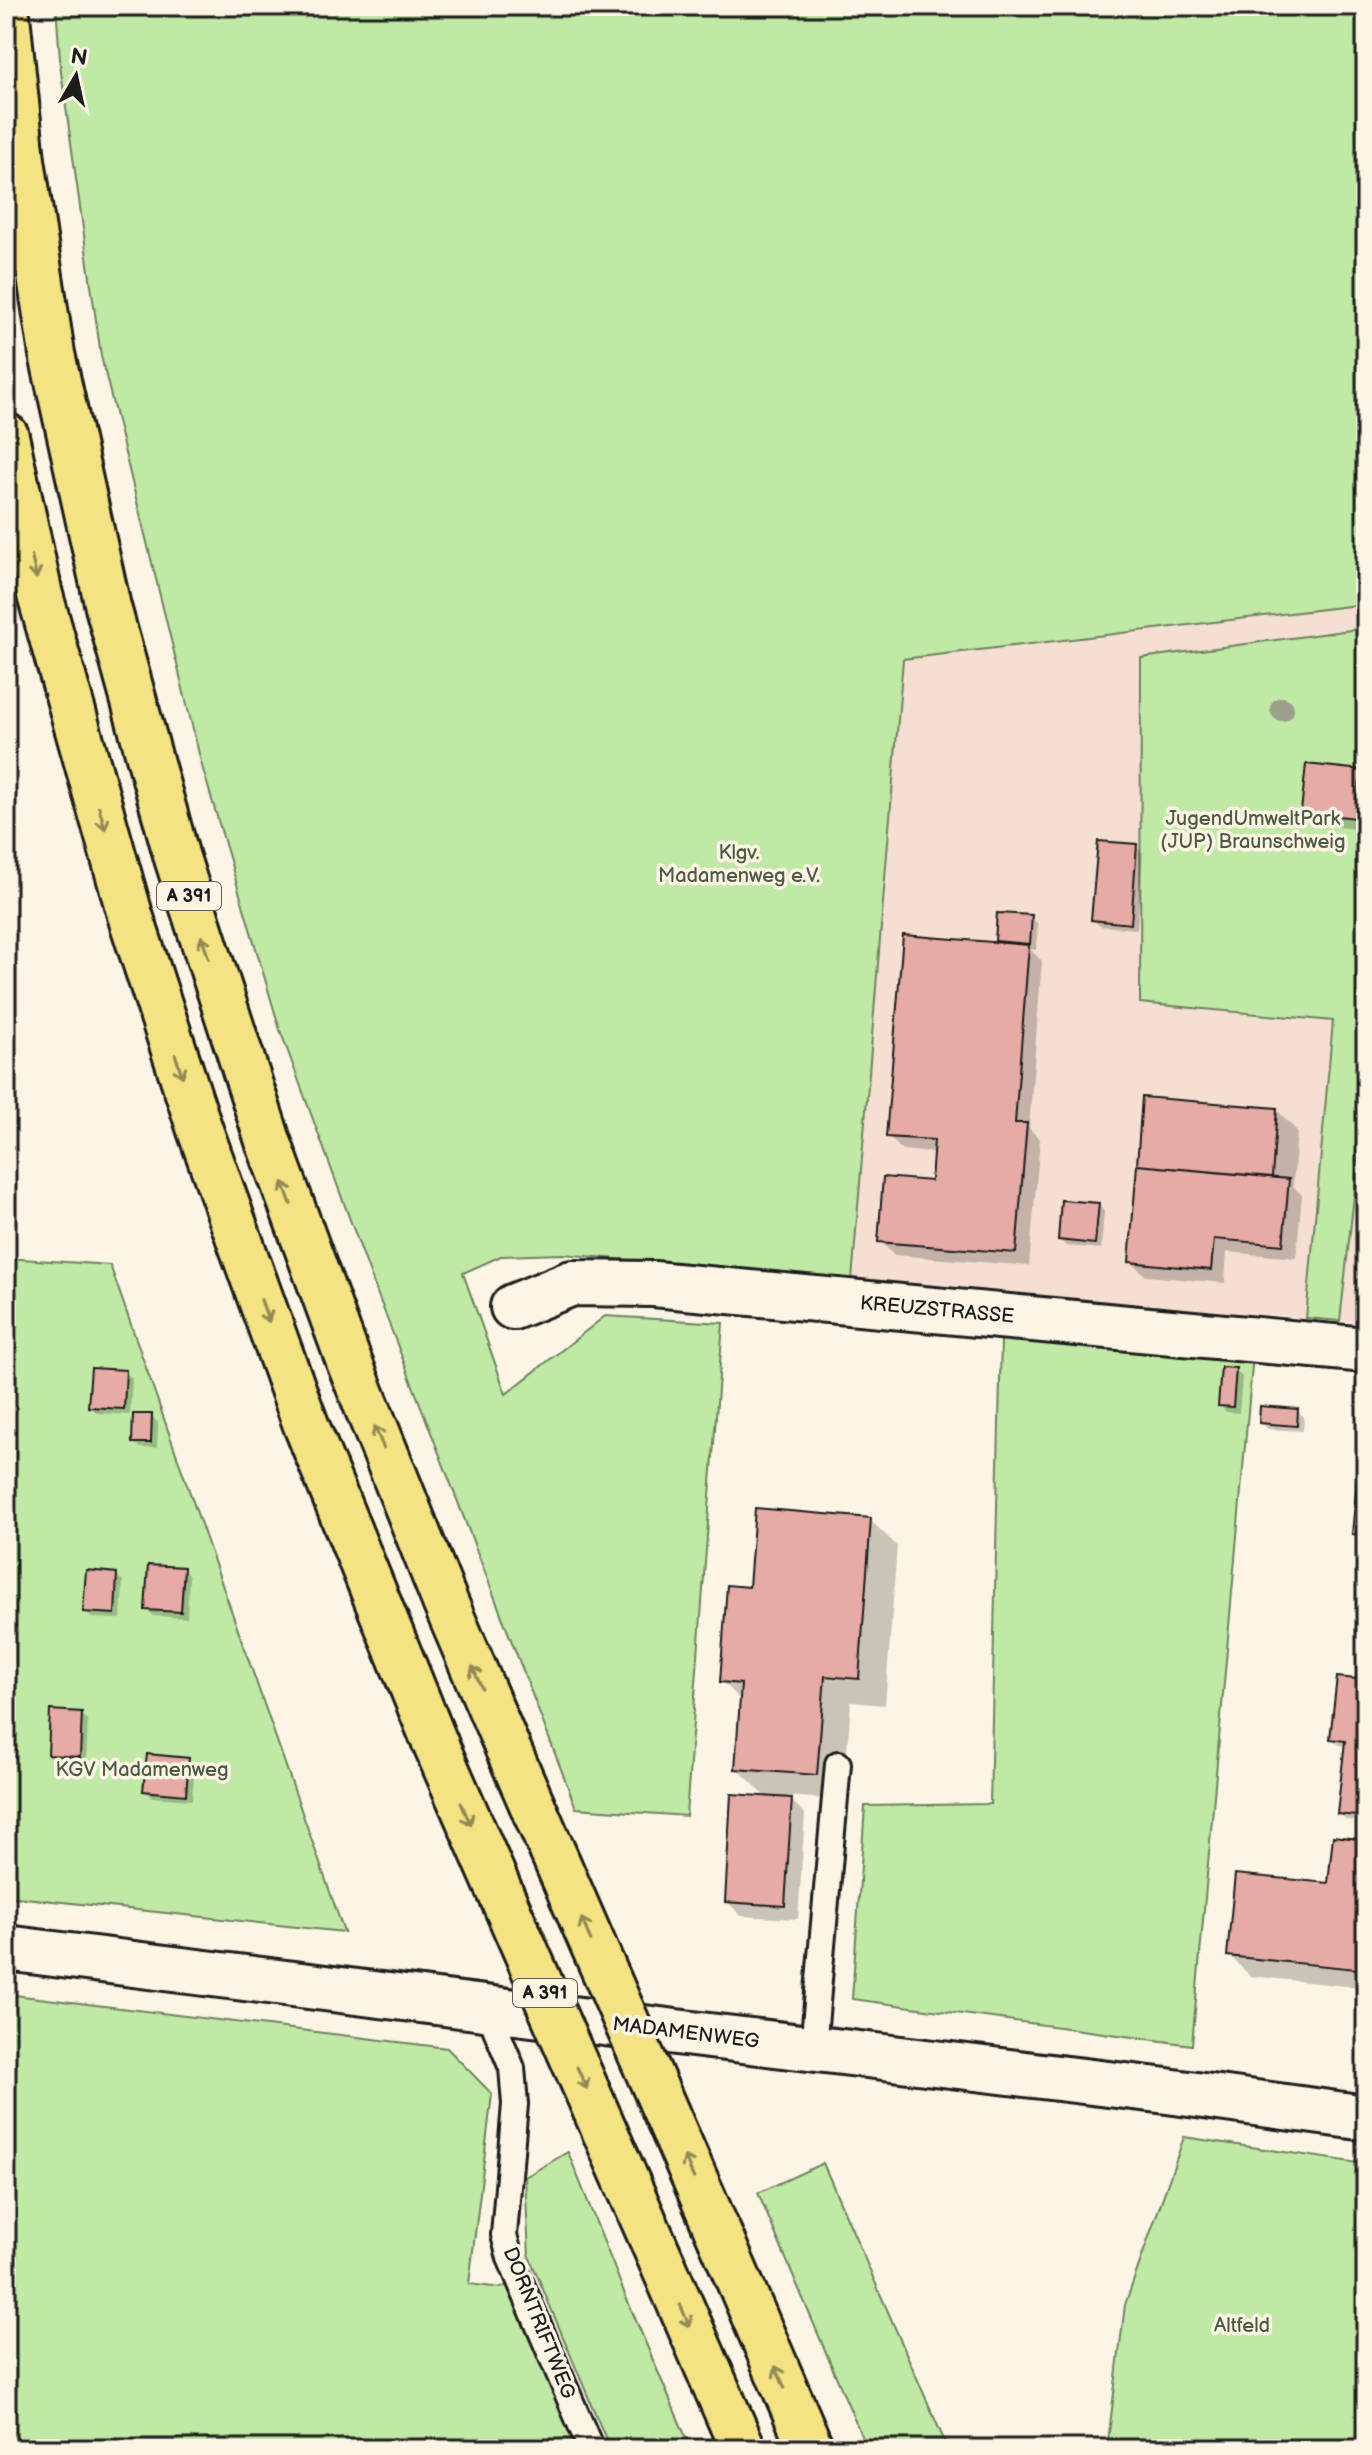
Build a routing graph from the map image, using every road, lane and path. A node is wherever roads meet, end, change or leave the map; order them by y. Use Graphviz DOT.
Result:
graph roads {
  1 [pos="6,6"];
  2 [pos="6,436"];
  3 [pos="513,1307"];
  4 [pos="1366,1350"];
  5 [pos="838,1764"];
  6 [pos="6,1948"];
  7 [pos="487,2008"];
  8 [pos="813,2048"];
  9 [pos="1366,2118"];
  10 [pos="591,2449"];
  11 [pos="743,2449"];
  12 [pos="811,2449"];
  12 -- 1 [label="highway, A 391, one-way, bridge"];
  2 -- 11 [label="highway, A 391, one-way, bridge"];
  3 -- 4 [label="street, KREUZSTRASSE"];
  5 -- 8 [label="lane"];
  6 -- 7 [label="street, MADAMENWEG"];
  7 -- 8 [label="street, MADAMENWEG"];
  7 -- 10 [label="lane, DORNTRIFTWEG"];
  8 -- 9 [label="street, MADAMENWEG"];
}
